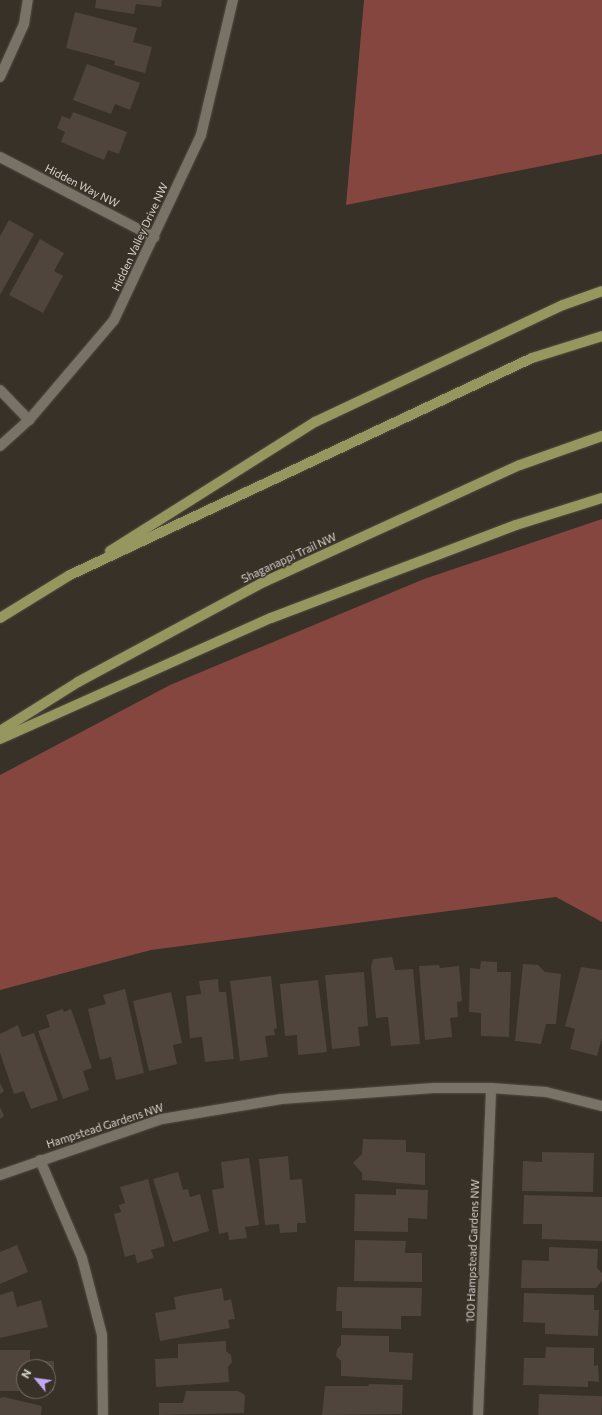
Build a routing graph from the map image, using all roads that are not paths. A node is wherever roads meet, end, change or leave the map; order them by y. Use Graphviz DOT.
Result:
graph roads {
  1 [pos="28,0"];
  2 [pos="233,0"];
  3 [pos="0,77"];
  4 [pos="0,157"];
  5 [pos="154,237"];
  6 [pos="602,291"];
  7 [pos="602,336"];
  8 [pos="0,390"];
  9 [pos="30,420"];
  10 [pos="602,436"];
  11 [pos="0,446"];
  12 [pos="602,498"];
  13 [pos="70,575"];
  14 [pos="0,618"];
  15 [pos="0,731"];
  16 [pos="0,739"];
  17 [pos="491,1088"];
  18 [pos="602,1106"];
  19 [pos="40,1160"];
  20 [pos="0,1175"];
  21 [pos="103,1415"];
  22 [pos="478,1415"];
  1 -- 3 [label="street"];
  2 -- 5 [label="street, Hidden Valley Drive NW"];
  4 -- 5 [label="street, Hidden Way NW"];
  5 -- 9 [label="street, Hidden Valley Drive NW"];
  6 -- 13 [label="main road"];
  7 -- 13 [label="main road"];
  8 -- 9 [label="street"];
  9 -- 11 [label="street, Hidden Valley Drive NW"];
  10 -- 15 [label="main road, Shaganappi Trail NW"];
  12 -- 16 [label="main road"];
  13 -- 14 [label="main road"];
  17 -- 18 [label="street, Hampstead Gardens NW"];
  17 -- 19 [label="street, Hampstead Gardens NW"];
  17 -- 22 [label="street, 100 Hampstead Gardens NW"];
  19 -- 20 [label="street"];
  19 -- 21 [label="street, Hampstead Gardens NW"];
}
